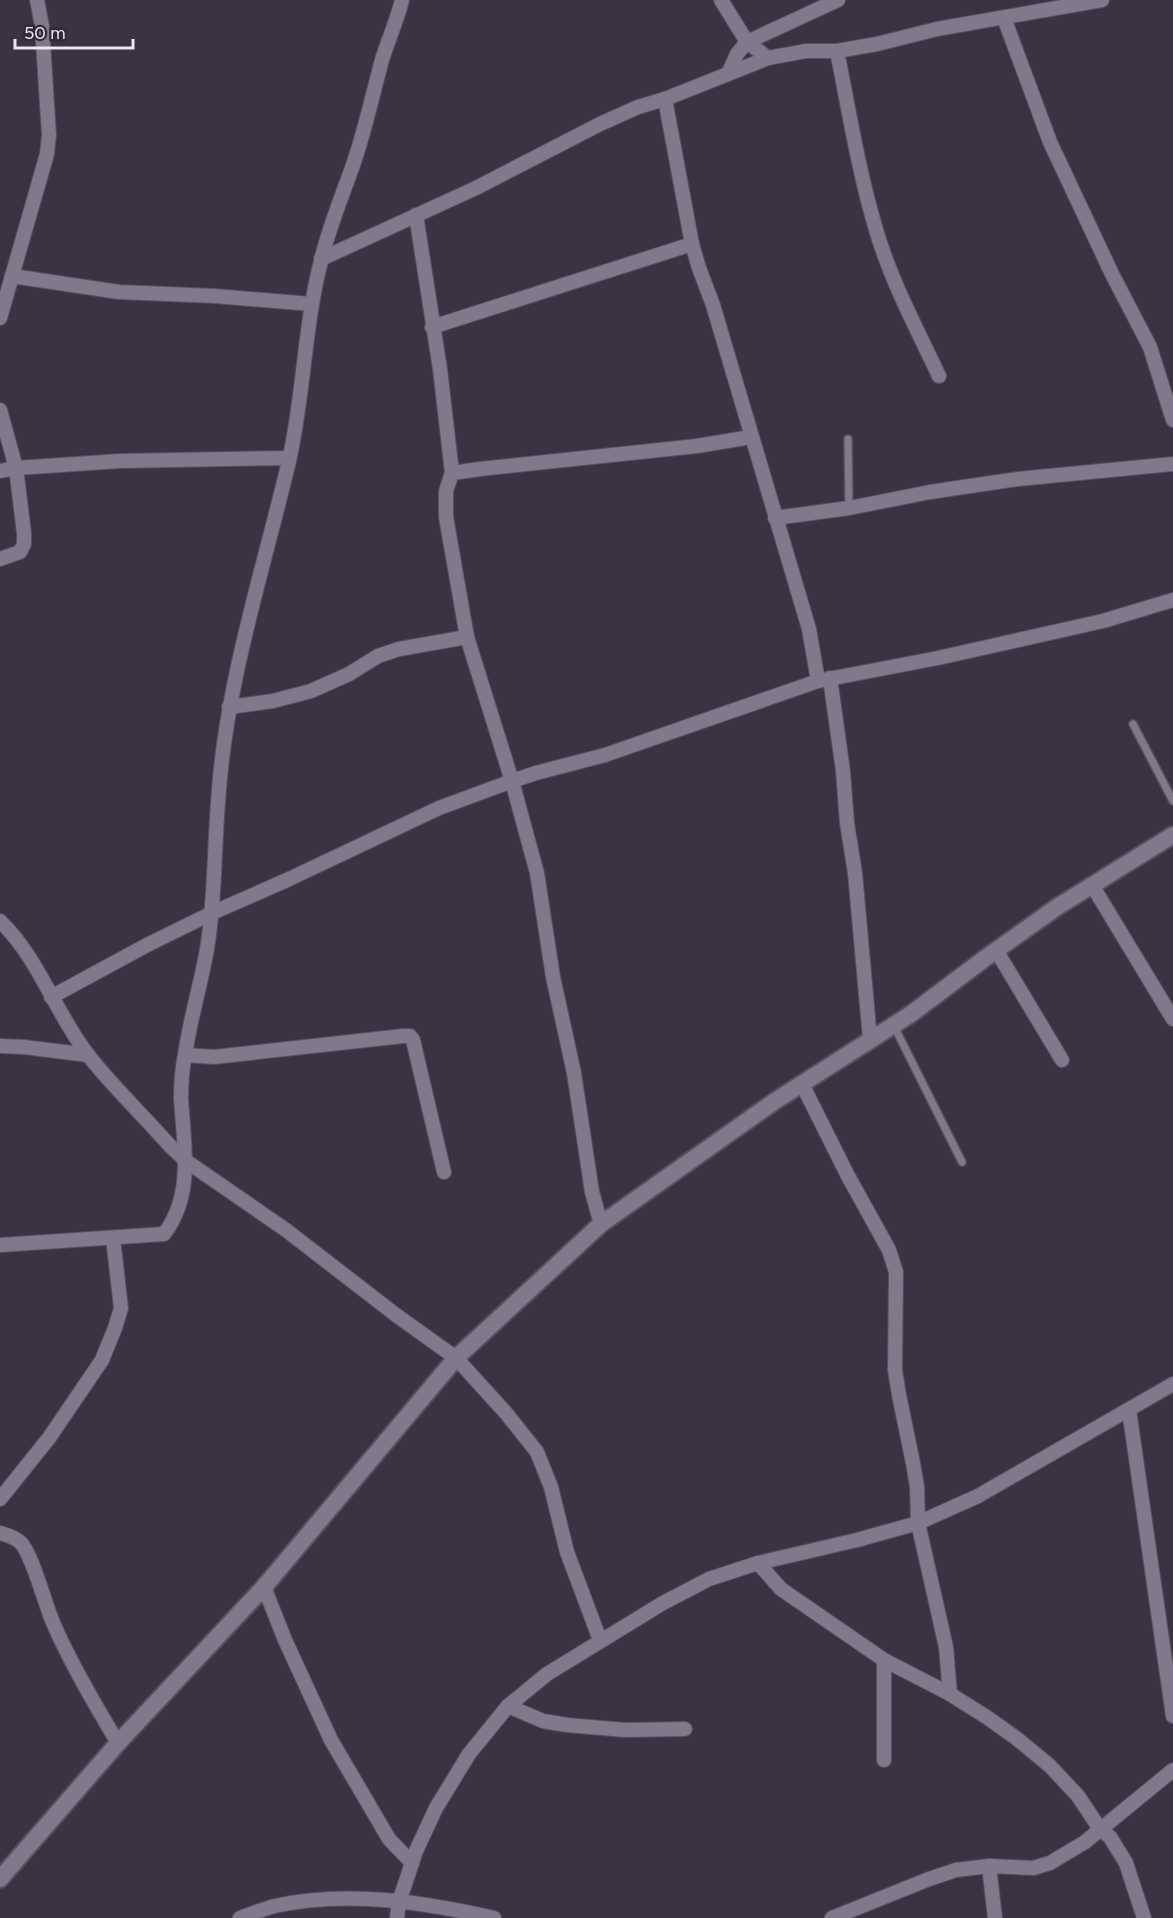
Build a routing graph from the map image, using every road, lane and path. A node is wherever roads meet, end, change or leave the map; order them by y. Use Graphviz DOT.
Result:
graph roads {
  1 [pos="37,0"];
  2 [pos="402,0"];
  3 [pos="721,0"];
  4 [pos="838,0"];
  5 [pos="1102,0"];
  6 [pos="1004,18"];
  7 [pos="747,42"];
  8 [pos="837,51"];
  9 [pos="768,58"];
  10 [pos="728,74"];
  11 [pos="665,99"];
  12 [pos="416,215"];
  13 [pos="692,244"];
  14 [pos="321,259"];
  15 [pos="12,276"];
  16 [pos="311,304"];
  17 [pos="0,318"];
  18 [pos="432,327"];
  19 [pos="939,376"];
  20 [pos="0,410"];
  21 [pos="1173,420"];
  22 [pos="751,436"];
  23 [pos="848,438"];
  24 [pos="290,458"];
  25 [pos="1173,464"];
  26 [pos="16,468"];
  27 [pos="0,471"];
  28 [pos="452,473"];
  29 [pos="849,508"];
  30 [pos="775,518"];
  31 [pos="0,559"];
  32 [pos="1173,600"];
  33 [pos="467,637"];
  34 [pos="824,680"];
  35 [pos="229,707"];
  36 [pos="1133,724"];
  37 [pos="512,781"];
  38 [pos="1173,801"];
  39 [pos="1173,835"];
  40 [pos="1092,885"];
  41 [pos="212,913"];
  42 [pos="0,921"];
  43 [pos="996,950"];
  44 [pos="51,997"];
  45 [pos="1173,1019"];
  46 [pos="894,1026"];
  47 [pos="870,1039"];
  48 [pos="0,1046"];
  49 [pos="88,1055"];
  50 [pos="184,1055"];
  51 [pos="1062,1060"];
  52 [pos="802,1084"];
  53 [pos="186,1161"];
  54 [pos="962,1162"];
  55 [pos="444,1172"];
  56 [pos="601,1224"];
  57 [pos="113,1238"];
  58 [pos="0,1245"];
  59 [pos="456,1358"];
  60 [pos="1173,1384"];
  61 [pos="1129,1410"];
  62 [pos="0,1499"];
  63 [pos="918,1523"];
  64 [pos="0,1533"];
  65 [pos="758,1563"];
  66 [pos="264,1587"];
  67 [pos="600,1640"];
  68 [pos="885,1660"];
  69 [pos="950,1694"];
  70 [pos="508,1706"];
  71 [pos="1173,1716"];
  72 [pos="685,1728"];
  73 [pos="118,1743"];
  74 [pos="884,1760"];
  75 [pos="1173,1770"];
  76 [pos="1100,1829"];
  77 [pos="412,1863"];
  78 [pos="989,1866"];
  79 [pos="0,1880"];
  80 [pos="399,1902"];
  81 [pos="240,1918"];
  82 [pos="397,1918"];
  83 [pos="494,1918"];
  84 [pos="832,1918"];
  85 [pos="995,1918"];
  86 [pos="1144,1918"];
  1 -- 15 [label="street"];
  2 -- 14 [label="street"];
  3 -- 7 [label="street"];
  4 -- 7 [label="street"];
  5 -- 6 [label="street"];
  6 -- 8 [label="street"];
  6 -- 21 [label="street"];
  7 -- 9 [label="street"];
  7 -- 10 [label="street"];
  8 -- 9 [label="street"];
  8 -- 19 [label="street"];
  9 -- 10 [label="street"];
  10 -- 11 [label="street"];
  11 -- 12 [label="street"];
  11 -- 13 [label="street"];
  12 -- 14 [label="street"];
  12 -- 18 [label="street"];
  13 -- 18 [label="street"];
  13 -- 22 [label="street"];
  14 -- 16 [label="street"];
  15 -- 16 [label="street"];
  15 -- 17 [label="street"];
  16 -- 24 [label="street"];
  18 -- 28 [label="street"];
  20 -- 26 [label="street"];
  22 -- 28 [label="street"];
  22 -- 30 [label="street"];
  23 -- 29 [label="lane"];
  24 -- 26 [label="street"];
  24 -- 35 [label="street"];
  25 -- 29 [label="street"];
  26 -- 27 [label="street"];
  26 -- 31 [label="street"];
  28 -- 33 [label="street"];
  29 -- 30 [label="street"];
  30 -- 34 [label="street"];
  32 -- 34 [label="street"];
  33 -- 35 [label="street"];
  33 -- 37 [label="street"];
  34 -- 37 [label="street"];
  34 -- 47 [label="street"];
  35 -- 41 [label="street"];
  36 -- 38 [label="lane"];
  37 -- 41 [label="street"];
  37 -- 56 [label="street"];
  39 -- 40 [label="street"];
  40 -- 43 [label="street"];
  40 -- 45 [label="street"];
  41 -- 44 [label="street"];
  41 -- 50 [label="street"];
  42 -- 44 [label="street"];
  43 -- 46 [label="street"];
  43 -- 51 [label="street"];
  44 -- 49 [label="street"];
  46 -- 47 [label="street"];
  46 -- 54 [label="lane"];
  47 -- 52 [label="street"];
  48 -- 49 [label="street"];
  49 -- 53 [label="street"];
  50 -- 53 [label="street"];
  50 -- 55 [label="street"];
  52 -- 56 [label="street"];
  52 -- 63 [label="street"];
  53 -- 57 [label="street"];
  53 -- 59 [label="street"];
  56 -- 59 [label="street"];
  57 -- 58 [label="street"];
  57 -- 62 [label="street"];
  59 -- 66 [label="street"];
  59 -- 67 [label="street"];
  60 -- 61 [label="street"];
  61 -- 63 [label="street"];
  61 -- 71 [label="street"];
  63 -- 65 [label="street"];
  63 -- 69 [label="street"];
  64 -- 73 [label="street"];
  65 -- 67 [label="street"];
  65 -- 68 [label="street"];
  66 -- 73 [label="street"];
  66 -- 77 [label="street"];
  67 -- 70 [label="street"];
  68 -- 69 [label="street"];
  68 -- 74 [label="street"];
  69 -- 76 [label="street"];
  70 -- 72 [label="street"];
  70 -- 77 [label="street"];
  73 -- 79 [label="street"];
  75 -- 76 [label="street"];
  76 -- 78 [label="street"];
  76 -- 86 [label="street"];
  77 -- 80 [label="street"];
  78 -- 84 [label="street"];
  78 -- 85 [label="street"];
  80 -- 81 [label="street"];
  80 -- 82 [label="street"];
  80 -- 83 [label="street"];
}
